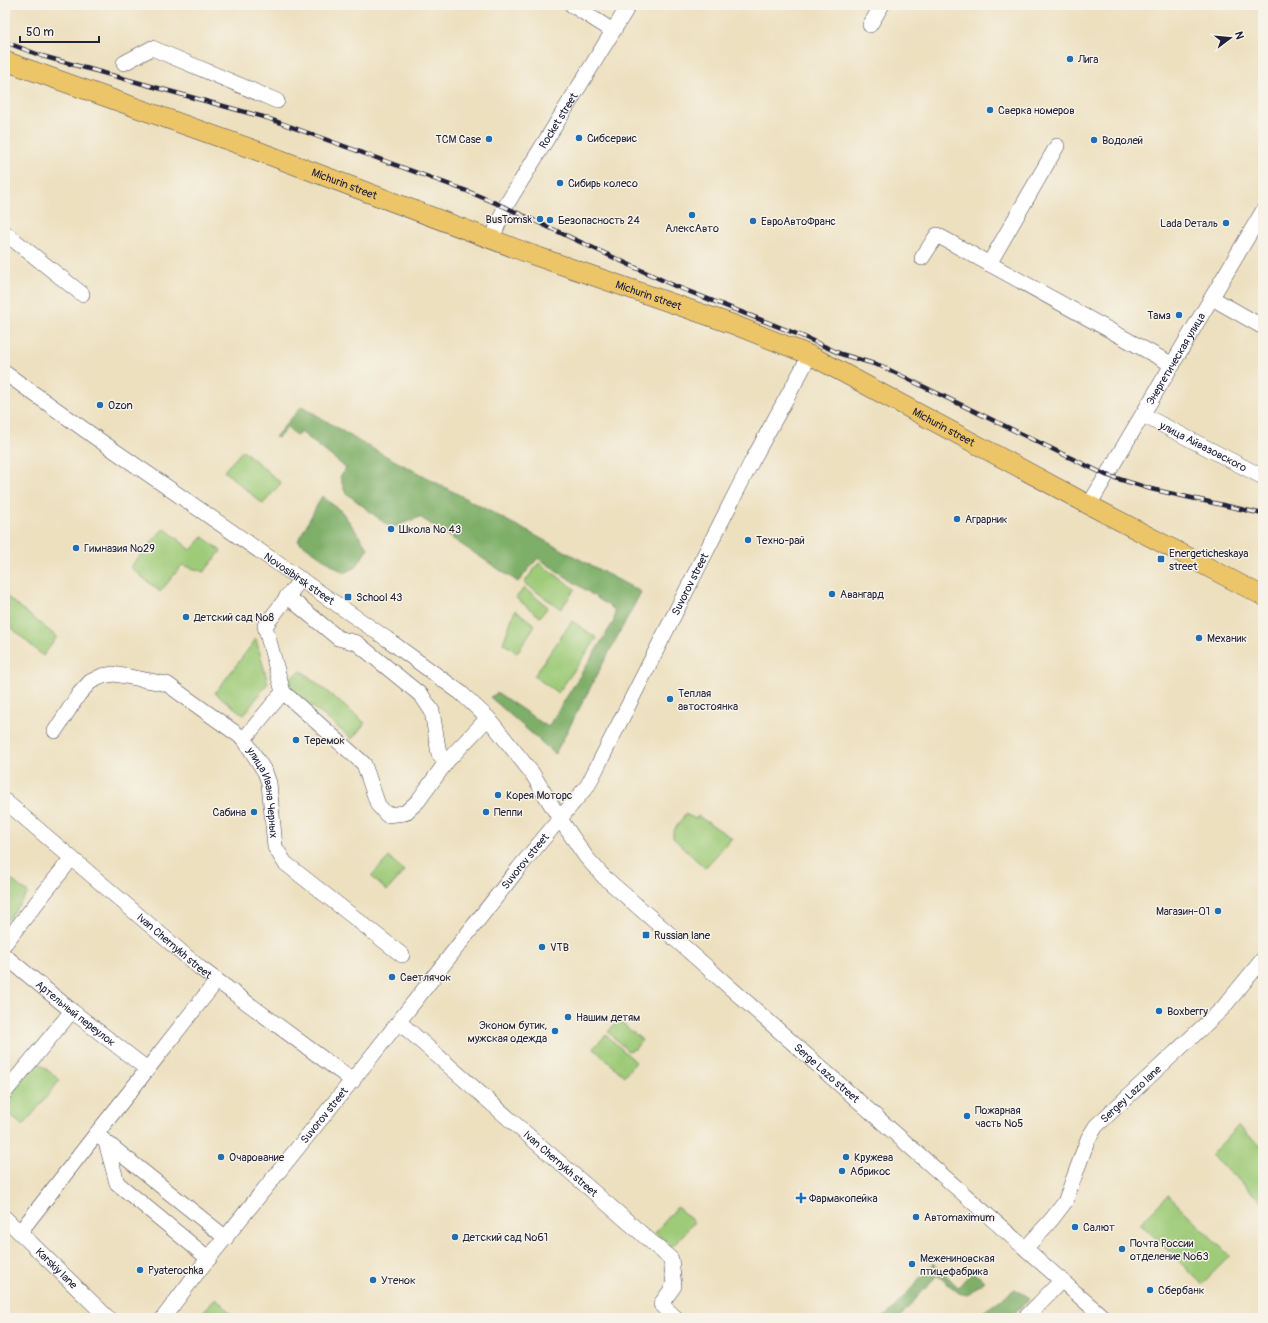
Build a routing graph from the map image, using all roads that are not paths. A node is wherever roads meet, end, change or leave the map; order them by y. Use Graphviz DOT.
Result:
graph roads {
  1 [pos="572,5"];
  2 [pos="629,5"];
  3 [pos="882,5"];
  4 [pos="870,25"];
  5 [pos="613,31"];
  6 [pos="5,61"];
  7 [pos="124,63"];
  8 [pos="277,101"];
  9 [pos="1057,146"];
  10 [pos="1263,211"];
  11 [pos="5,233"];
  12 [pos="492,239"];
  13 [pos="922,258"];
  14 [pos="989,264"];
  15 [pos="82,294"];
  16 [pos="1212,298"];
  17 [pos="1263,327"];
  18 [pos="810,355"];
  19 [pos="1173,365"];
  20 [pos="5,373"];
  21 [pos="1143,414"];
  22 [pos="1263,477"];
  23 [pos="1089,505"];
  24 [pos="300,579"];
  25 [pos="287,596"];
  26 [pos="1263,596"];
  27 [pos="283,692"];
  28 [pos="488,718"];
  29 [pos="55,731"];
  30 [pos="244,739"];
  31 [pos="447,761"];
  32 [pos="5,801"];
  33 [pos="560,819"];
  34 [pos="71,858"];
  35 [pos="5,943"];
  36 [pos="402,955"];
  37 [pos="5,956"];
  38 [pos="1263,959"];
  39 [pos="217,982"];
  40 [pos="72,1011"];
  41 [pos="399,1022"];
  42 [pos="147,1069"];
  43 [pos="353,1081"];
  44 [pos="5,1092"];
  45 [pos="101,1138"];
  46 [pos="5,1218"];
  47 [pos="20,1232"];
  48 [pos="226,1238"];
  49 [pos="1026,1248"];
  50 [pos="209,1259"];
  51 [pos="1062,1280"];
  52 [pos="108,1318"];
  53 [pos="163,1318"];
  54 [pos="676,1318"];
  55 [pos="1025,1318"];
  56 [pos="1104,1318"];
  1 -- 5 [label="street"];
  2 -- 5 [label="street, Rocket street"];
  3 -- 4 [label="street"];
  5 -- 12 [label="street, Rocket street"];
  6 -- 12 [label="main road, Michurin street"];
  7 -- 8 [label="street"];
  9 -- 14 [label="street"];
  10 -- 16 [label="street, Энергетическая улица"];
  11 -- 15 [label="street"];
  12 -- 18 [label="main road, Michurin street"];
  13 -- 14 [label="street"];
  14 -- 19 [label="street"];
  16 -- 17 [label="street"];
  16 -- 19 [label="street, Энергетическая улица"];
  18 -- 23 [label="main road, Michurin street"];
  18 -- 33 [label="street, Suvorov street"];
  19 -- 21 [label="street, Энергетическая улица"];
  20 -- 24 [label="street, Novosibirsk street"];
  21 -- 22 [label="street, улица Айвазовского"];
  21 -- 23 [label="street, Энергетическая улица"];
  23 -- 26 [label="main road, Michurin street"];
  24 -- 25 [label="street"];
  24 -- 28 [label="street, Novosibirsk street"];
  25 -- 27 [label="street"];
  25 -- 31 [label="street"];
  27 -- 30 [label="street"];
  27 -- 31 [label="street"];
  28 -- 31 [label="street"];
  28 -- 33 [label="street, Novosibirsk street"];
  29 -- 30 [label="street, улица Ивана Черных"];
  30 -- 36 [label="street, улица Ивана Черных"];
  32 -- 34 [label="street, Ivan Chernykh street"];
  33 -- 41 [label="street, Suvorov street"];
  33 -- 49 [label="street, Serge Lazo street"];
  34 -- 35 [label="street"];
  34 -- 39 [label="street, Ivan Chernykh street"];
  37 -- 40 [label="street, Артельный переулок"];
  38 -- 49 [label="street, Sergey Lazo lane"];
  39 -- 42 [label="street"];
  39 -- 43 [label="street, Ivan Chernykh street"];
  40 -- 42 [label="street, Артельный переулок"];
  40 -- 44 [label="street"];
  41 -- 43 [label="street, Suvorov street"];
  41 -- 54 [label="street, Ivan Chernykh street"];
  42 -- 45 [label="street"];
  43 -- 48 [label="street, Suvorov street"];
  45 -- 47 [label="street"];
  45 -- 48 [label="street"];
  45 -- 50 [label="street"];
  46 -- 47 [label="street, Karskiy lane"];
  47 -- 52 [label="street, Karskiy lane"];
  48 -- 50 [label="street, Suvorov street"];
  49 -- 51 [label="street, Serge Lazo street"];
  50 -- 53 [label="street, Suvorov street"];
  51 -- 55 [label="street"];
  51 -- 56 [label="street, Serge Lazo street"];
}
